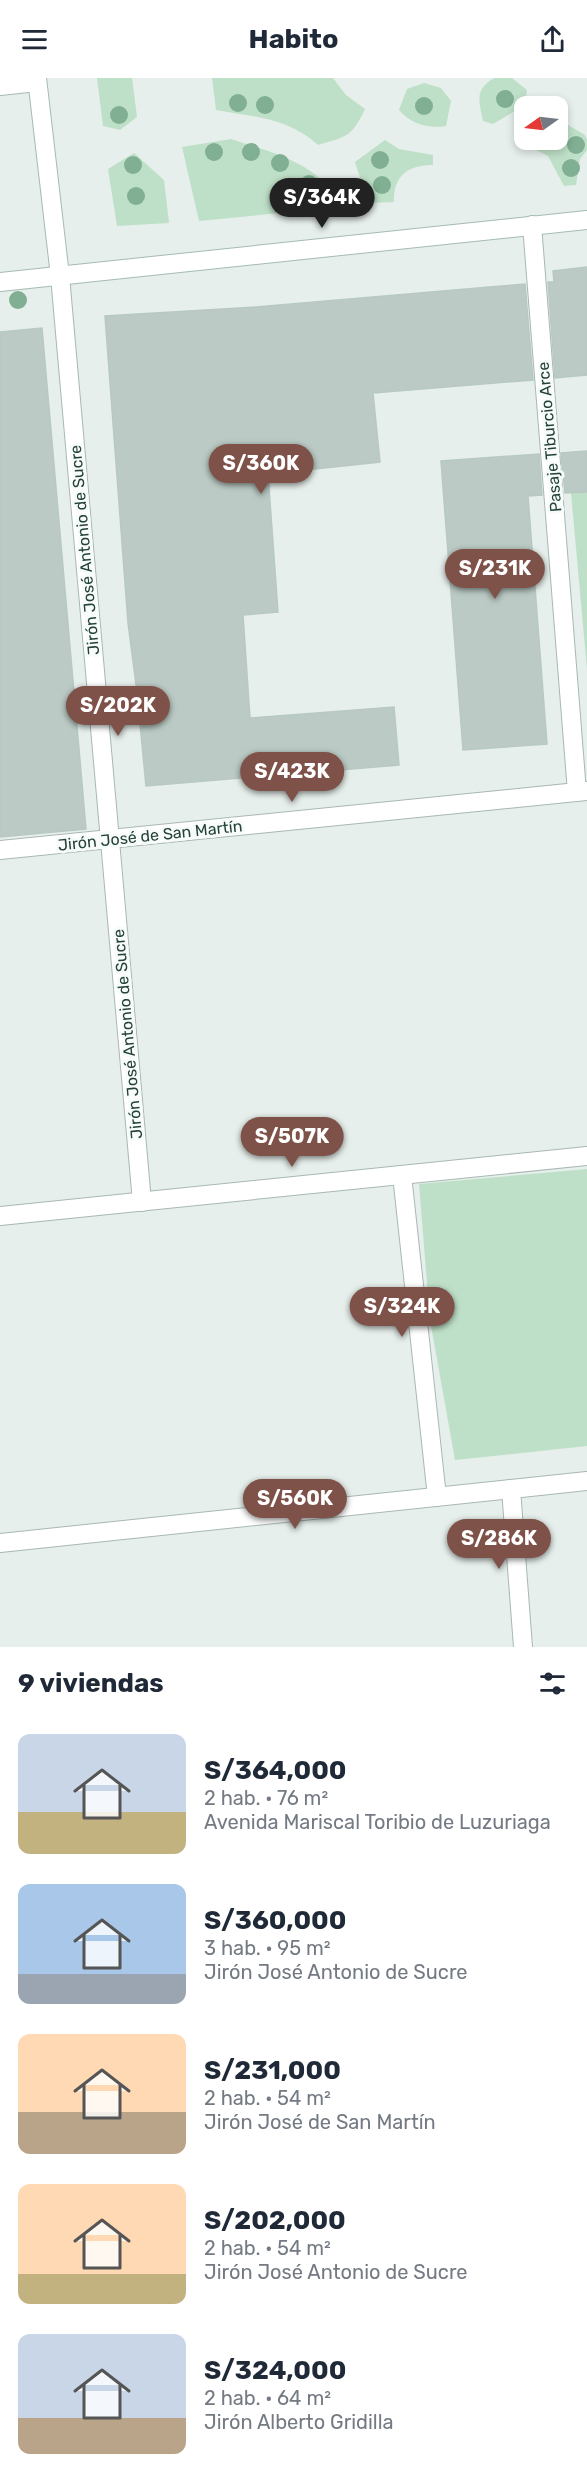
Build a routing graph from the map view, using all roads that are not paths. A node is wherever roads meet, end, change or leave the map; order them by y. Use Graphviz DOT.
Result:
graph roads {
  1 [pos="37,80"];
  2 [pos="0,86"];
  3 [pos="587,220"];
  4 [pos="532,225"];
  5 [pos="60,276"];
  6 [pos="0,282"];
  7 [pos="582,792"];
  8 [pos="109,839"];
  9 [pos="0,850"];
  10 [pos="587,1156"];
  11 [pos="402,1175"];
  12 [pos="142,1202"];
  13 [pos="0,1216"];
  14 [pos="587,1481"];
  15 [pos="511,1489"];
  16 [pos="437,1497"];
  17 [pos="0,1543"];
  18 [pos="523,1647"];
  1 -- 2 [label="street"];
  1 -- 5 [label="street, Jirón José Antonio de Sucre"];
  3 -- 4 [label="street"];
  4 -- 5 [label="street"];
  4 -- 7 [label="street, Pasaje Tiburcio Arce"];
  5 -- 6 [label="street"];
  5 -- 8 [label="street, Jirón José Antonio de Sucre"];
  7 -- 8 [label="street, Jirón José de San Martín"];
  8 -- 9 [label="street, Jirón José de San Martín"];
  8 -- 12 [label="street, Jirón José Antonio de Sucre"];
  10 -- 11 [label="street"];
  11 -- 12 [label="street"];
  11 -- 16 [label="street"];
  12 -- 13 [label="street"];
  14 -- 15 [label="street"];
  15 -- 16 [label="street"];
  15 -- 18 [label="street"];
  16 -- 17 [label="street"];
}
